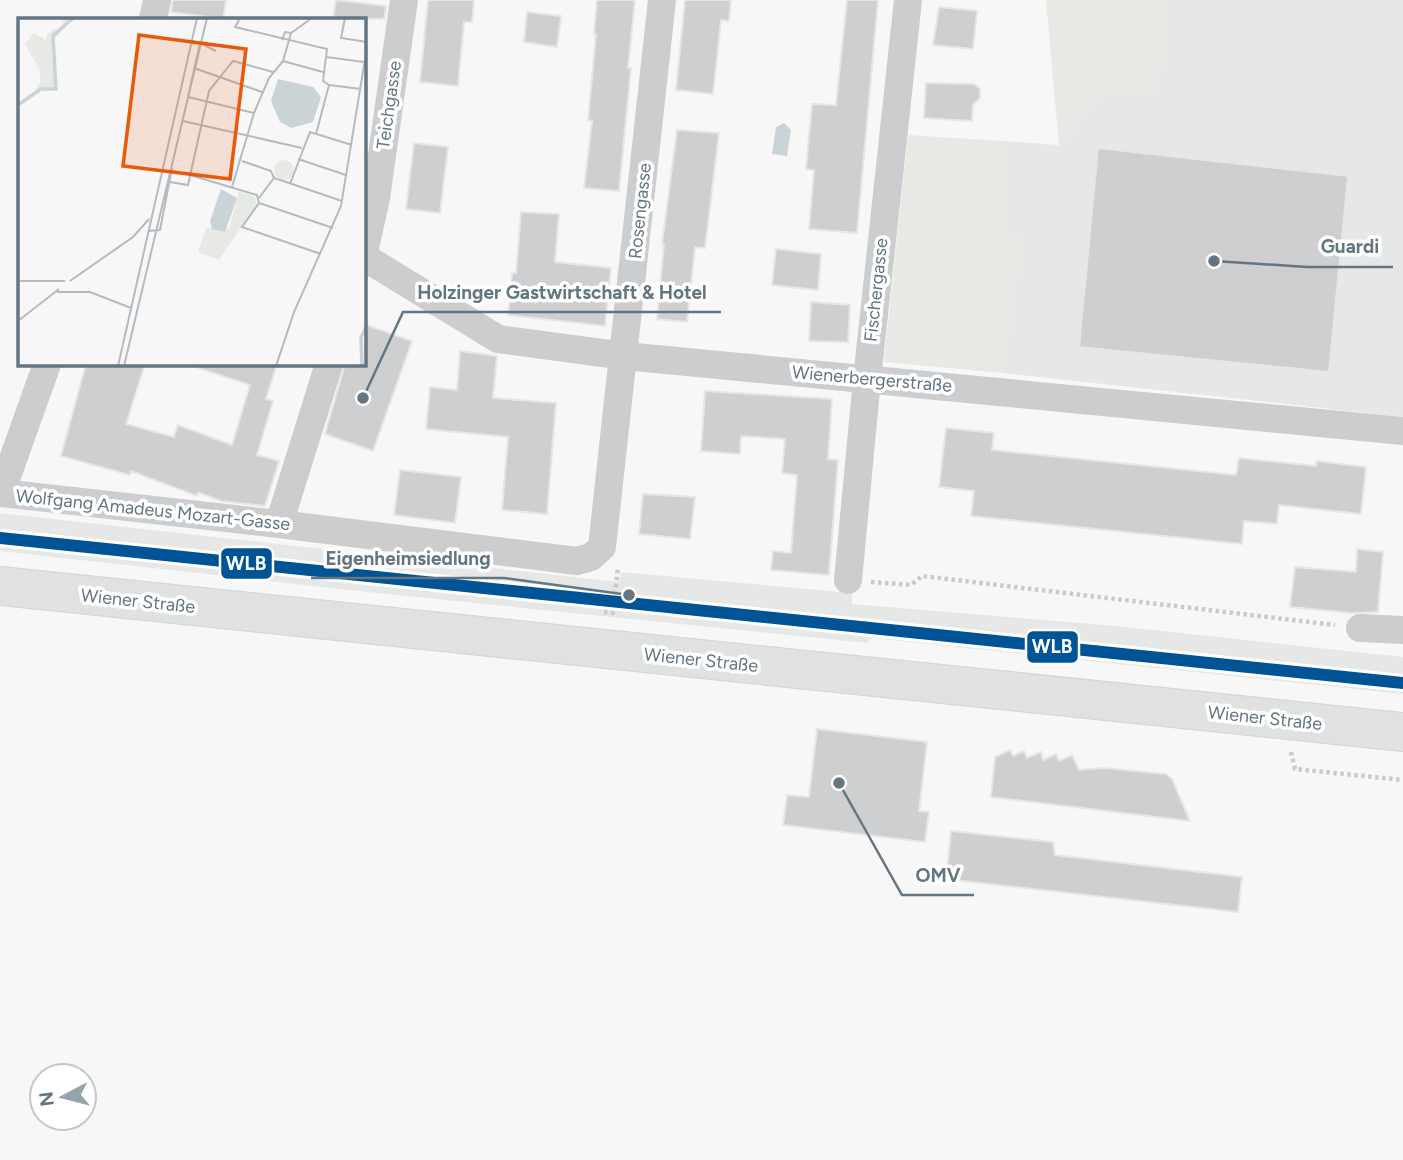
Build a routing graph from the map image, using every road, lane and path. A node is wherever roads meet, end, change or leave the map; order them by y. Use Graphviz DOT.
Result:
graph roads {
  1 [pos="157,0"];
  2 [pos="404,0"];
  3 [pos="662,0"];
  4 [pos="908,0"];
  5 [pos="153,18"];
  6 [pos="366,242"];
  7 [pos="366,258"];
  8 [pos="625,356"];
  9 [pos="46,366"];
  10 [pos="328,366"];
  11 [pos="867,379"];
  12 [pos="1403,431"];
  13 [pos="279,524"];
  14 [pos="602,547"];
  15 [pos="848,580"];
  16 [pos="0,586"];
  17 [pos="604,612"];
  18 [pos="1360,628"];
  19 [pos="1403,631"];
  20 [pos="1284,720"];
  21 [pos="1403,732"];
  22 [pos="1403,780"];
  1 -- 5 [label="street"];
  2 -- 6 [label="street, Teichgasse"];
  3 -- 8 [label="street, Rosengasse"];
  4 -- 11 [label="street, Fischergasse"];
  7 -- 8 [label="street, Wienerbergerstraße"];
  8 -- 11 [label="street, Wienerbergerstraße"];
  8 -- 14 [label="street, Rosengasse"];
  9 -- 13 [label="street, Wolfgang Amadeus Mozart-Gasse"];
  10 -- 13 [label="street"];
  11 -- 12 [label="street, Wienerbergerstraße"];
  11 -- 15 [label="street, Fischergasse"];
  13 -- 14 [label="street, Wolfgang Amadeus Mozart-Gasse"];
  14 -- 17 [label="path"];
  15 -- 18 [label="path"];
  16 -- 20 [label="main road, Wiener Straße"];
  18 -- 19 [label="street"];
  20 -- 21 [label="main road, Wiener Straße"];
  20 -- 22 [label="path"];
}
